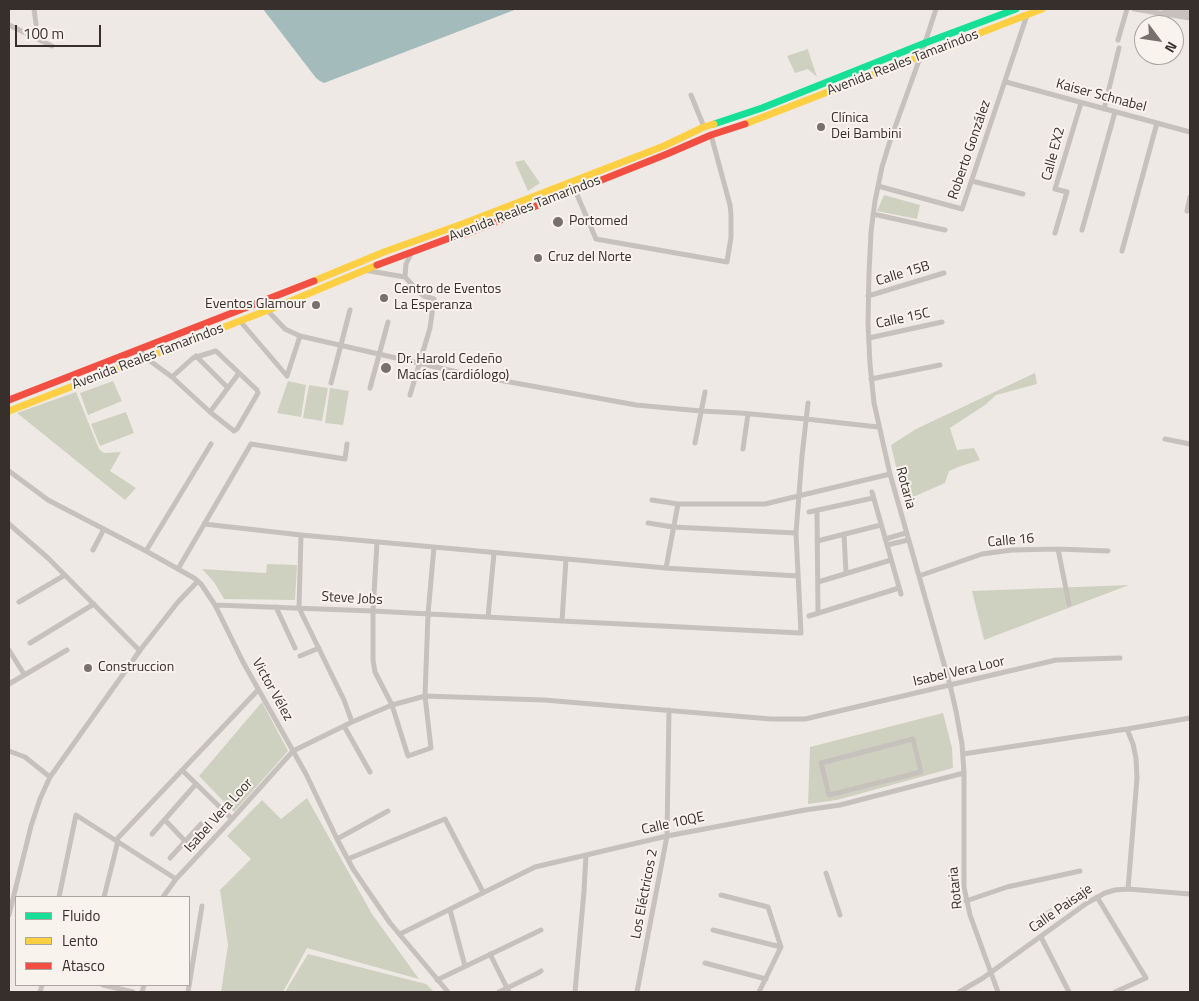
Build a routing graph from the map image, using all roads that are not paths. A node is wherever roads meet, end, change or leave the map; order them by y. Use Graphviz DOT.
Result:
graph roads {
  1 [pos="34,9"];
  2 [pos="936,9"];
  3 [pos="1016,9"];
  4 [pos="1042,9"];
  5 [pos="1127,9"];
  6 [pos="1134,9"];
  7 [pos="1165,11"];
  8 [pos="1190,13"];
  9 [pos="1028,15"];
  10 [pos="1190,18"];
  11 [pos="36,24"];
  12 [pos="9,25"];
  13 [pos="1118,40"];
  14 [pos="926,43"];
  15 [pos="52,46"];
  16 [pos="1119,48"];
  17 [pos="921,55"];
  18 [pos="1006,82"];
  19 [pos="690,95"];
  20 [pos="1080,102"];
  21 [pos="762,108"];
  22 [pos="1104,109"];
  23 [pos="1115,112"];
  24 [pos="765,117"];
  25 [pos="1157,123"];
  26 [pos="704,128"];
  27 [pos="1190,132"];
  28 [pos="711,135"];
  29 [pos="972,181"];
  30 [pos="878,186"];
  31 [pos="554,188"];
  32 [pos="575,190"];
  33 [pos="1022,194"];
  34 [pos="1190,197"];
  35 [pos="558,198"];
  36 [pos="1187,211"];
  37 [pos="873,214"];
  38 [pos="945,230"];
  39 [pos="1082,230"];
  40 [pos="1056,233"];
  41 [pos="413,251"];
  42 [pos="1122,251"];
  43 [pos="384,252"];
  44 [pos="388,261"];
  45 [pos="363,270"];
  46 [pos="944,273"];
  47 [pos="405,277"];
  48 [pos="868,296"];
  49 [pos="268,310"];
  50 [pos="350,310"];
  51 [pos="240,321"];
  52 [pos="388,322"];
  53 [pos="942,322"];
  54 [pos="300,336"];
  55 [pos="869,338"];
  56 [pos="341,345"];
  57 [pos="139,349"];
  58 [pos="379,354"];
  59 [pos="196,356"];
  60 [pos="149,357"];
  61 [pos="420,363"];
  62 [pos="940,365"];
  63 [pos="239,373"];
  64 [pos="172,377"];
  65 [pos="871,379"];
  66 [pos="331,383"];
  67 [pos="228,388"];
  68 [pos="370,388"];
  69 [pos="705,392"];
  70 [pos="410,395"];
  71 [pos="9,400"];
  72 [pos="808,403"];
  73 [pos="701,411"];
  74 [pos="10,412"];
  75 [pos="210,412"];
  76 [pos="748,414"];
  77 [pos="806,419"];
  78 [pos="878,427"];
  79 [pos="1165,439"];
  80 [pos="696,443"];
  81 [pos="211,444"];
  82 [pos="347,444"];
  83 [pos="1190,444"];
  84 [pos="743,449"];
  85 [pos="9,471"];
  86 [pos="890,474"];
  87 [pos="872,492"];
  88 [pos="799,496"];
  89 [pos="873,498"];
  90 [pos="652,500"];
  91 [pos="678,504"];
  92 [pos="817,511"];
  93 [pos="809,512"];
  94 [pos="648,523"];
  95 [pos="9,524"];
  96 [pos="204,524"];
  97 [pos="881,525"];
  98 [pos="673,527"];
  99 [pos="104,529"];
  100 [pos="796,533"];
  101 [pos="906,533"];
  102 [pos="844,534"];
  103 [pos="301,535"];
  104 [pos="885,539"];
  105 [pos="817,540"];
  106 [pos="908,540"];
  107 [pos="377,542"];
  108 [pos="887,545"];
  109 [pos="434,547"];
  110 [pos="1058,549"];
  111 [pos="93,550"];
  112 [pos="146,551"];
  113 [pos="1108,551"];
  114 [pos="494,553"];
  115 [pos="566,559"];
  116 [pos="891,560"];
  117 [pos="666,568"];
  118 [pos="178,569"];
  119 [pos="846,573"];
  120 [pos="65,575"];
  121 [pos="798,576"];
  122 [pos="919,576"];
  123 [pos="198,581"];
  124 [pos="818,582"];
  125 [pos="899,588"];
  126 [pos="901,594"];
  127 [pos="19,602"];
  128 [pos="94,604"];
  129 [pos="1069,604"];
  130 [pos="215,605"];
  131 [pos="276,607"];
  132 [pos="299,608"];
  133 [pos="373,611"];
  134 [pos="818,613"];
  135 [pos="428,614"];
  136 [pos="809,616"];
  137 [pos="488,617"];
  138 [pos="562,621"];
  139 [pos="30,643"];
  140 [pos="295,648"];
  141 [pos="319,648"];
  142 [pos="9,650"];
  143 [pos="67,650"];
  144 [pos="140,651"];
  145 [pos="300,656"];
  146 [pos="1120,658"];
  147 [pos="24,674"];
  148 [pos="9,684"];
  149 [pos="950,686"];
  150 [pos="258,690"];
  151 [pos="424,696"];
  152 [pos="392,705"];
  153 [pos="669,710"];
  154 [pos="1190,718"];
  155 [pos="352,722"];
  156 [pos="344,726"];
  157 [pos="1127,730"];
  158 [pos="914,739"];
  159 [pos="9,751"];
  160 [pos="293,751"];
  161 [pos="962,754"];
  162 [pos="183,771"];
  163 [pos="370,772"];
  164 [pos="964,773"];
  165 [pos="50,777"];
  166 [pos="196,784"];
  167 [pos="388,811"];
  168 [pos="232,819"];
  169 [pos="164,820"];
  170 [pos="201,824"];
  171 [pos="152,834"];
  172 [pos="667,836"];
  173 [pos="337,838"];
  174 [pos="117,840"];
  175 [pos="185,841"];
  176 [pos="586,855"];
  177 [pos="170,858"];
  178 [pos="348,859"];
  179 [pos="1080,871"];
  180 [pos="826,873"];
  181 [pos="176,879"];
  182 [pos="1128,889"];
  183 [pos="483,892"];
  184 [pos="1190,894"];
  185 [pos="721,895"];
  186 [pos="59,896"];
  187 [pos="104,896"];
  188 [pos="165,896"];
  189 [pos="1097,897"];
  190 [pos="966,900"];
  191 [pos="202,906"];
  192 [pos="450,910"];
  193 [pos="9,915"];
  194 [pos="840,915"];
  195 [pos="541,930"];
  196 [pos="713,930"];
  197 [pos="400,934"];
  198 [pos="1041,936"];
  199 [pos="781,947"];
  200 [pos="490,954"];
  201 [pos="705,963"];
  202 [pos="465,966"];
  203 [pos="541,970"];
  204 [pos="991,972"];
  205 [pos="766,979"];
  206 [pos="190,980"];
  207 [pos="437,980"];
  208 [pos="1131,985"];
  209 [pos="107,986"];
  210 [pos="508,990"];
  211 [pos="133,992"];
  212 [pos="448,992"];
  213 [pos="499,992"];
  214 [pos="575,992"];
  215 [pos="637,992"];
  216 [pos="759,992"];
  217 [pos="959,992"];
  218 [pos="998,992"];
  219 [pos="1069,992"];
  220 [pos="1115,992"];
  221 [pos="1133,992"];
  1 -- 11 [label="street"];
  2 -- 14 [label="street, Rotaria"];
  3 -- 14 [label="main road, Avenida Reales Tamarindos"];
  4 -- 9 [label="main road, Avenida Reales Tamarindos"];
  5 -- 13 [label="street"];
  6 -- 7 [label="street"];
  7 -- 8 [label="street"];
  7 -- 10 [label="street"];
  9 -- 17 [label="main road, Avenida Reales Tamarindos"];
  9 -- 18 [label="street, Roberto González"];
  12 -- 15 [label="street"];
  14 -- 17 [label="street, Rotaria"];
  14 -- 21 [label="main road, Avenida Reales Tamarindos"];
  16 -- 22 [label="street"];
  17 -- 24 [label="main road, Avenida Reales Tamarindos"];
  17 -- 30 [label="street, Rotaria"];
  18 -- 20 [label="street, Kaiser Schnabel"];
  18 -- 29 [label="street, Roberto González"];
  19 -- 26 [label="street"];
  20 -- 22 [label="street, Kaiser Schnabel"];
  20 -- 40 [label="street, Calle EX2"];
  21 -- 24 [label="main road"];
  21 -- 26 [label="main road, Avenida Reales Tamarindos"];
  22 -- 23 [label="street, Kaiser Schnabel"];
  23 -- 25 [label="street, Kaiser Schnabel"];
  23 -- 39 [label="street"];
  24 -- 28 [label="main road, Avenida Reales Tamarindos"];
  25 -- 27 [label="street, Kaiser Schnabel"];
  25 -- 42 [label="street"];
  26 -- 31 [label="main road, Avenida Reales Tamarindos"];
  28 -- 32 [label="main road, Avenida Reales Tamarindos"];
  28 -- 32 [label="street"];
  29 -- 30 [label="street, Roberto González"];
  29 -- 33 [label="street"];
  30 -- 37 [label="street, Rotaria"];
  31 -- 35 [label="main road"];
  31 -- 43 [label="main road, Avenida Reales Tamarindos"];
  32 -- 35 [label="main road, Avenida Reales Tamarindos"];
  34 -- 36 [label="street"];
  35 -- 41 [label="main road, Avenida Reales Tamarindos"];
  37 -- 38 [label="street"];
  37 -- 48 [label="street, Rotaria"];
  41 -- 44 [label="main road, Avenida Reales Tamarindos"];
  41 -- 47 [label="street"];
  43 -- 44 [label="street"];
  43 -- 57 [label="main road, Avenida Reales Tamarindos"];
  44 -- 45 [label="main road, Avenida Reales Tamarindos"];
  45 -- 47 [label="street"];
  45 -- 49 [label="main road, Avenida Reales Tamarindos"];
  46 -- 48 [label="street, Calle 15B"];
  47 -- 61 [label="street"];
  48 -- 55 [label="street, Rotaria"];
  49 -- 51 [label="main road, Avenida Reales Tamarindos"];
  49 -- 54 [label="street"];
  50 -- 56 [label="street"];
  51 -- 54 [label="street"];
  51 -- 60 [label="main road, Avenida Reales Tamarindos"];
  52 -- 58 [label="street"];
  53 -- 55 [label="street, Calle 15C"];
  54 -- 56 [label="street"];
  55 -- 65 [label="street, Rotaria"];
  56 -- 58 [label="street"];
  56 -- 66 [label="street"];
  57 -- 60 [label="street"];
  57 -- 71 [label="main road, Avenida Reales Tamarindos"];
  58 -- 61 [label="street"];
  58 -- 68 [label="street"];
  59 -- 63 [label="street"];
  59 -- 64 [label="street"];
  59 -- 67 [label="street"];
  60 -- 64 [label="street"];
  60 -- 74 [label="main road, Avenida Reales Tamarindos"];
  61 -- 70 [label="street"];
  61 -- 73 [label="street"];
  62 -- 65 [label="street"];
  63 -- 67 [label="street"];
  63 -- 75 [label="street"];
  64 -- 75 [label="street"];
  65 -- 78 [label="street, Rotaria"];
  67 -- 75 [label="street"];
  69 -- 73 [label="street"];
  72 -- 77 [label="street"];
  73 -- 76 [label="street"];
  73 -- 80 [label="street"];
  76 -- 77 [label="street"];
  76 -- 84 [label="street"];
  77 -- 78 [label="street"];
  77 -- 88 [label="street"];
  78 -- 86 [label="street, Rotaria"];
  79 -- 83 [label="street"];
  81 -- 112 [label="street"];
  82 -- 96 [label="street"];
  85 -- 99 [label="street, Victor Vélez"];
  86 -- 88 [label="street"];
  86 -- 101 [label="street, Rotaria"];
  87 -- 89 [label="street"];
  88 -- 91 [label="street"];
  88 -- 100 [label="street"];
  89 -- 92 [label="street"];
  89 -- 97 [label="street"];
  90 -- 91 [label="street"];
  91 -- 98 [label="street"];
  92 -- 93 [label="street"];
  92 -- 105 [label="street"];
  94 -- 98 [label="street"];
  95 -- 120 [label="street"];
  96 -- 103 [label="street"];
  96 -- 118 [label="street"];
  97 -- 102 [label="street"];
  97 -- 104 [label="street"];
  98 -- 100 [label="street"];
  98 -- 117 [label="street"];
  99 -- 111 [label="street"];
  99 -- 112 [label="street, Victor Vélez"];
  100 -- 121 [label="street"];
  101 -- 104 [label="street"];
  101 -- 106 [label="street, Rotaria"];
  102 -- 105 [label="street"];
  102 -- 119 [label="street"];
  103 -- 107 [label="street"];
  103 -- 132 [label="street"];
  104 -- 108 [label="street"];
  105 -- 124 [label="street"];
  106 -- 108 [label="street"];
  106 -- 122 [label="street, Rotaria"];
  107 -- 109 [label="street"];
  107 -- 133 [label="street"];
  108 -- 116 [label="street"];
  109 -- 114 [label="street"];
  109 -- 135 [label="street"];
  110 -- 113 [label="street, Calle 16"];
  110 -- 122 [label="street, Calle 16"];
  110 -- 129 [label="street"];
  112 -- 118 [label="street, Victor Vélez"];
  114 -- 115 [label="street"];
  114 -- 137 [label="street"];
  115 -- 117 [label="street"];
  115 -- 138 [label="street"];
  116 -- 119 [label="street"];
  116 -- 125 [label="street"];
  117 -- 121 [label="street"];
  118 -- 123 [label="street, Victor Vélez"];
  119 -- 124 [label="street"];
  120 -- 127 [label="street"];
  120 -- 128 [label="street"];
  121 -- 138 [label="street, Steve Jobs"];
  122 -- 149 [label="street, Rotaria"];
  123 -- 130 [label="street, Victor Vélez"];
  123 -- 144 [label="street"];
  124 -- 134 [label="street"];
  125 -- 126 [label="street"];
  125 -- 134 [label="street"];
  128 -- 139 [label="street"];
  128 -- 144 [label="street"];
  130 -- 131 [label="street, Steve Jobs"];
  130 -- 150 [label="street, Victor Vélez"];
  131 -- 132 [label="street, Steve Jobs"];
  131 -- 140 [label="street"];
  132 -- 133 [label="street, Steve Jobs"];
  132 -- 141 [label="street"];
  133 -- 135 [label="street, Steve Jobs"];
  133 -- 152 [label="street"];
  134 -- 136 [label="street"];
  135 -- 137 [label="street, Steve Jobs"];
  135 -- 151 [label="street"];
  137 -- 138 [label="street, Steve Jobs"];
  141 -- 145 [label="street"];
  141 -- 155 [label="street"];
  142 -- 147 [label="street"];
  143 -- 147 [label="street"];
  144 -- 165 [label="street"];
  146 -- 149 [label="street, Isabel Vera Loor"];
  147 -- 148 [label="street"];
  149 -- 153 [label="street, Isabel Vera Loor"];
  149 -- 161 [label="street, Rotaria"];
  150 -- 160 [label="street, Victor Vélez"];
  150 -- 162 [label="street"];
  151 -- 152 [label="street, Isabel Vera Loor"];
  151 -- 152 [label="street"];
  151 -- 153 [label="street, Isabel Vera Loor"];
  152 -- 155 [label="street, Isabel Vera Loor"];
  153 -- 172 [label="street, Los Eléctricos 2"];
  154 -- 157 [label="street"];
  155 -- 156 [label="street, Isabel Vera Loor"];
  156 -- 160 [label="street, Isabel Vera Loor"];
  156 -- 163 [label="street"];
  157 -- 161 [label="street"];
  157 -- 182 [label="street"];
  158 -- 158 [label="street"];
  159 -- 165 [label="street"];
  160 -- 168 [label="street, Isabel Vera Loor"];
  160 -- 173 [label="street, Victor Vélez"];
  161 -- 164 [label="street, Rotaria"];
  162 -- 166 [label="street"];
  162 -- 174 [label="street"];
  164 -- 172 [label="street, Calle 10QE"];
  164 -- 190 [label="street, Rotaria"];
  165 -- 193 [label="street"];
  166 -- 168 [label="street"];
  166 -- 169 [label="street"];
  167 -- 173 [label="street"];
  168 -- 181 [label="street, Isabel Vera Loor"];
  169 -- 171 [label="street"];
  169 -- 175 [label="street"];
  170 -- 175 [label="street"];
  172 -- 176 [label="street, Calle 10QE"];
  172 -- 215 [label="street, Los Eléctricos 2"];
  173 -- 178 [label="street, Victor Vélez"];
  174 -- 181 [label="street"];
  174 -- 186 [label="street"];
  174 -- 187 [label="street"];
  175 -- 177 [label="street"];
  176 -- 183 [label="street, Calle 10QE"];
  176 -- 214 [label="street"];
  178 -- 183 [label="street"];
  178 -- 197 [label="street, Victor Vélez"];
  179 -- 190 [label="street"];
  180 -- 194 [label="street"];
  181 -- 188 [label="street, Isabel Vera Loor"];
  182 -- 184 [label="street, Calle Paisaje"];
  182 -- 189 [label="street, Calle Paisaje"];
  183 -- 192 [label="street, Calle 10QE"];
  185 -- 199 [label="street"];
  189 -- 198 [label="street, Calle Paisaje"];
  189 -- 208 [label="street"];
  190 -- 204 [label="street, Rotaria"];
  191 -- 206 [label="street"];
  192 -- 197 [label="street, Calle 10QE"];
  192 -- 202 [label="street"];
  195 -- 200 [label="street"];
  196 -- 199 [label="street"];
  197 -- 207 [label="street, Victor Vélez"];
  198 -- 204 [label="street, Calle Paisaje"];
  198 -- 219 [label="street"];
  199 -- 205 [label="street"];
  200 -- 202 [label="street"];
  200 -- 210 [label="street"];
  201 -- 205 [label="street"];
  202 -- 207 [label="street"];
  203 -- 210 [label="street"];
  204 -- 217 [label="street, Calle Paisaje"];
  204 -- 218 [label="street, Rotaria"];
  205 -- 216 [label="street"];
  207 -- 212 [label="street, Victor Vélez"];
  208 -- 220 [label="street"];
  208 -- 221 [label="street"];
  209 -- 211 [label="street"];
  210 -- 213 [label="street"];
}
